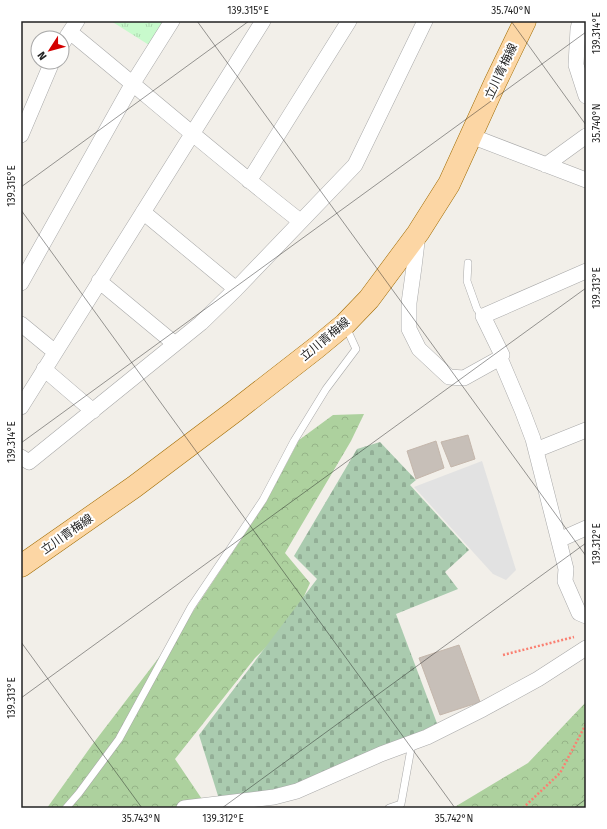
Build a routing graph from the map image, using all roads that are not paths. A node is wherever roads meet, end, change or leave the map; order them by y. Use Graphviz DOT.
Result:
graph roads {
  1 [pos="172,21"];
  2 [pos="263,21"];
  3 [pos="349,21"];
  4 [pos="426,21"];
  5 [pos="525,21"];
  6 [pos="580,21"];
  7 [pos="70,33"];
  8 [pos="49,70"];
  9 [pos="132,83"];
  10 [pos="586,96"];
  11 [pos="192,133"];
  12 [pos="21,135"];
  13 [pos="471,136"];
  14 [pos="586,136"];
  15 [pos="546,165"];
  16 [pos="586,180"];
  17 [pos="249,181"];
  18 [pos="143,212"];
  19 [pos="300,221"];
  20 [pos="418,233"];
  21 [pos="468,263"];
  22 [pos="586,271"];
  23 [pos="99,281"];
  24 [pos="21,283"];
  25 [pos="236,289"];
  26 [pos="483,316"];
  27 [pos="21,324"];
  28 [pos="345,324"];
  29 [pos="175,344"];
  30 [pos="55,352"];
  31 [pos="500,358"];
  32 [pos="44,369"];
  33 [pos="21,407"];
  34 [pos="93,411"];
  35 [pos="586,430"];
  36 [pos="536,450"];
  37 [pos="21,457"];
  38 [pos="586,528"];
  39 [pos="559,540"];
  40 [pos="21,566"];
  41 [pos="586,616"];
  42 [pos="581,642"];
  43 [pos="413,742"];
  44 [pos="66,808"];
  45 [pos="184,808"];
  46 [pos="389,808"];
  1 -- 9 [label="street"];
  2 -- 11 [label="street"];
  3 -- 17 [label="street"];
  4 -- 19 [label="street"];
  5 -- 13 [label="main road, 立川青梅線"];
  6 -- 10 [label="street"];
  7 -- 9 [label="street"];
  8 -- 12 [label="street"];
  9 -- 11 [label="street"];
  9 -- 24 [label="street"];
  11 -- 17 [label="street"];
  11 -- 18 [label="street"];
  13 -- 15 [label="street"];
  13 -- 20 [label="main road, 立川青梅線"];
  14 -- 15 [label="street"];
  15 -- 16 [label="street"];
  17 -- 19 [label="street"];
  18 -- 23 [label="street"];
  18 -- 25 [label="street"];
  19 -- 25 [label="street"];
  20 -- 28 [label="main road, 立川青梅線"];
  20 -- 31 [label="street"];
  21 -- 26 [label="lane"];
  22 -- 26 [label="street"];
  23 -- 29 [label="street"];
  23 -- 30 [label="street"];
  25 -- 29 [label="street"];
  26 -- 31 [label="street"];
  27 -- 30 [label="street"];
  28 -- 40 [label="main road, 立川青梅線"];
  28 -- 44 [label="lane"];
  29 -- 34 [label="street"];
  30 -- 32 [label="street"];
  31 -- 36 [label="street"];
  32 -- 33 [label="street"];
  32 -- 34 [label="street"];
  34 -- 37 [label="street"];
  35 -- 36 [label="street"];
  36 -- 39 [label="street"];
  38 -- 39 [label="street"];
  39 -- 41 [label="street"];
  42 -- 43 [label="street"];
  43 -- 45 [label="street"];
  43 -- 46 [label="lane"];
}
